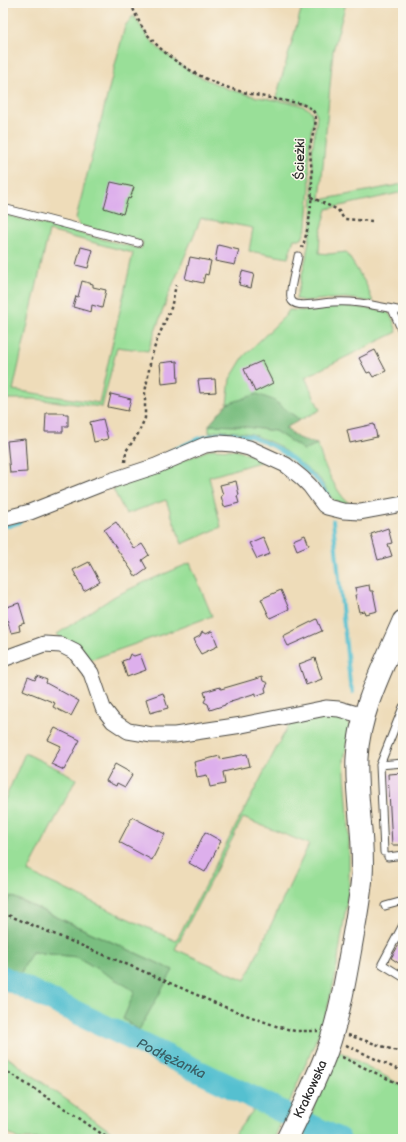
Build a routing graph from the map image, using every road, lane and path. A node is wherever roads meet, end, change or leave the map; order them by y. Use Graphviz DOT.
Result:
graph roads {
  1 [pos="131,3"];
  2 [pos="311,197"];
  3 [pos="3,208"];
  4 [pos="372,220"];
  5 [pos="138,243"];
  6 [pos="298,256"];
  7 [pos="176,285"];
  8 [pos="392,309"];
  9 [pos="403,311"];
  10 [pos="403,333"];
  11 [pos="123,476"];
  12 [pos="403,504"];
  13 [pos="3,520"];
  14 [pos="403,621"];
  15 [pos="3,659"];
  16 [pos="403,707"];
  17 [pos="364,716"];
  18 [pos="403,763"];
  19 [pos="380,765"];
  20 [pos="403,855"];
  21 [pos="403,901"];
  22 [pos="385,906"];
  23 [pos="3,914"];
  24 [pos="403,925"];
  25 [pos="403,977"];
  26 [pos="331,1040"];
  27 [pos="403,1053"];
  28 [pos="3,1069"];
  29 [pos="403,1072"];
  30 [pos="403,1086"];
  31 [pos="109,1139"];
  32 [pos="287,1139"];
  1 -- 2 [label="path, Ścieżki"];
  2 -- 4 [label="path"];
  2 -- 6 [label="path, Ścieżki"];
  3 -- 5 [label="lane"];
  6 -- 8 [label="lane"];
  7 -- 11 [label="path"];
  8 -- 9 [label="lane"];
  8 -- 10 [label="lane"];
  11 -- 12 [label="street"];
  11 -- 13 [label="street"];
  14 -- 17 [label="street, Krakowska"];
  15 -- 17 [label="street"];
  16 -- 19 [label="lane"];
  17 -- 26 [label="street, Krakowska"];
  18 -- 19 [label="lane"];
  19 -- 20 [label="lane"];
  21 -- 22 [label="lane"];
  23 -- 26 [label="path"];
  24 -- 25 [label="lane"];
  26 -- 27 [label="path"];
  26 -- 29 [label="path"];
  26 -- 30 [label="path"];
  26 -- 32 [label="street, Krakowska"];
  28 -- 31 [label="path"];
}
